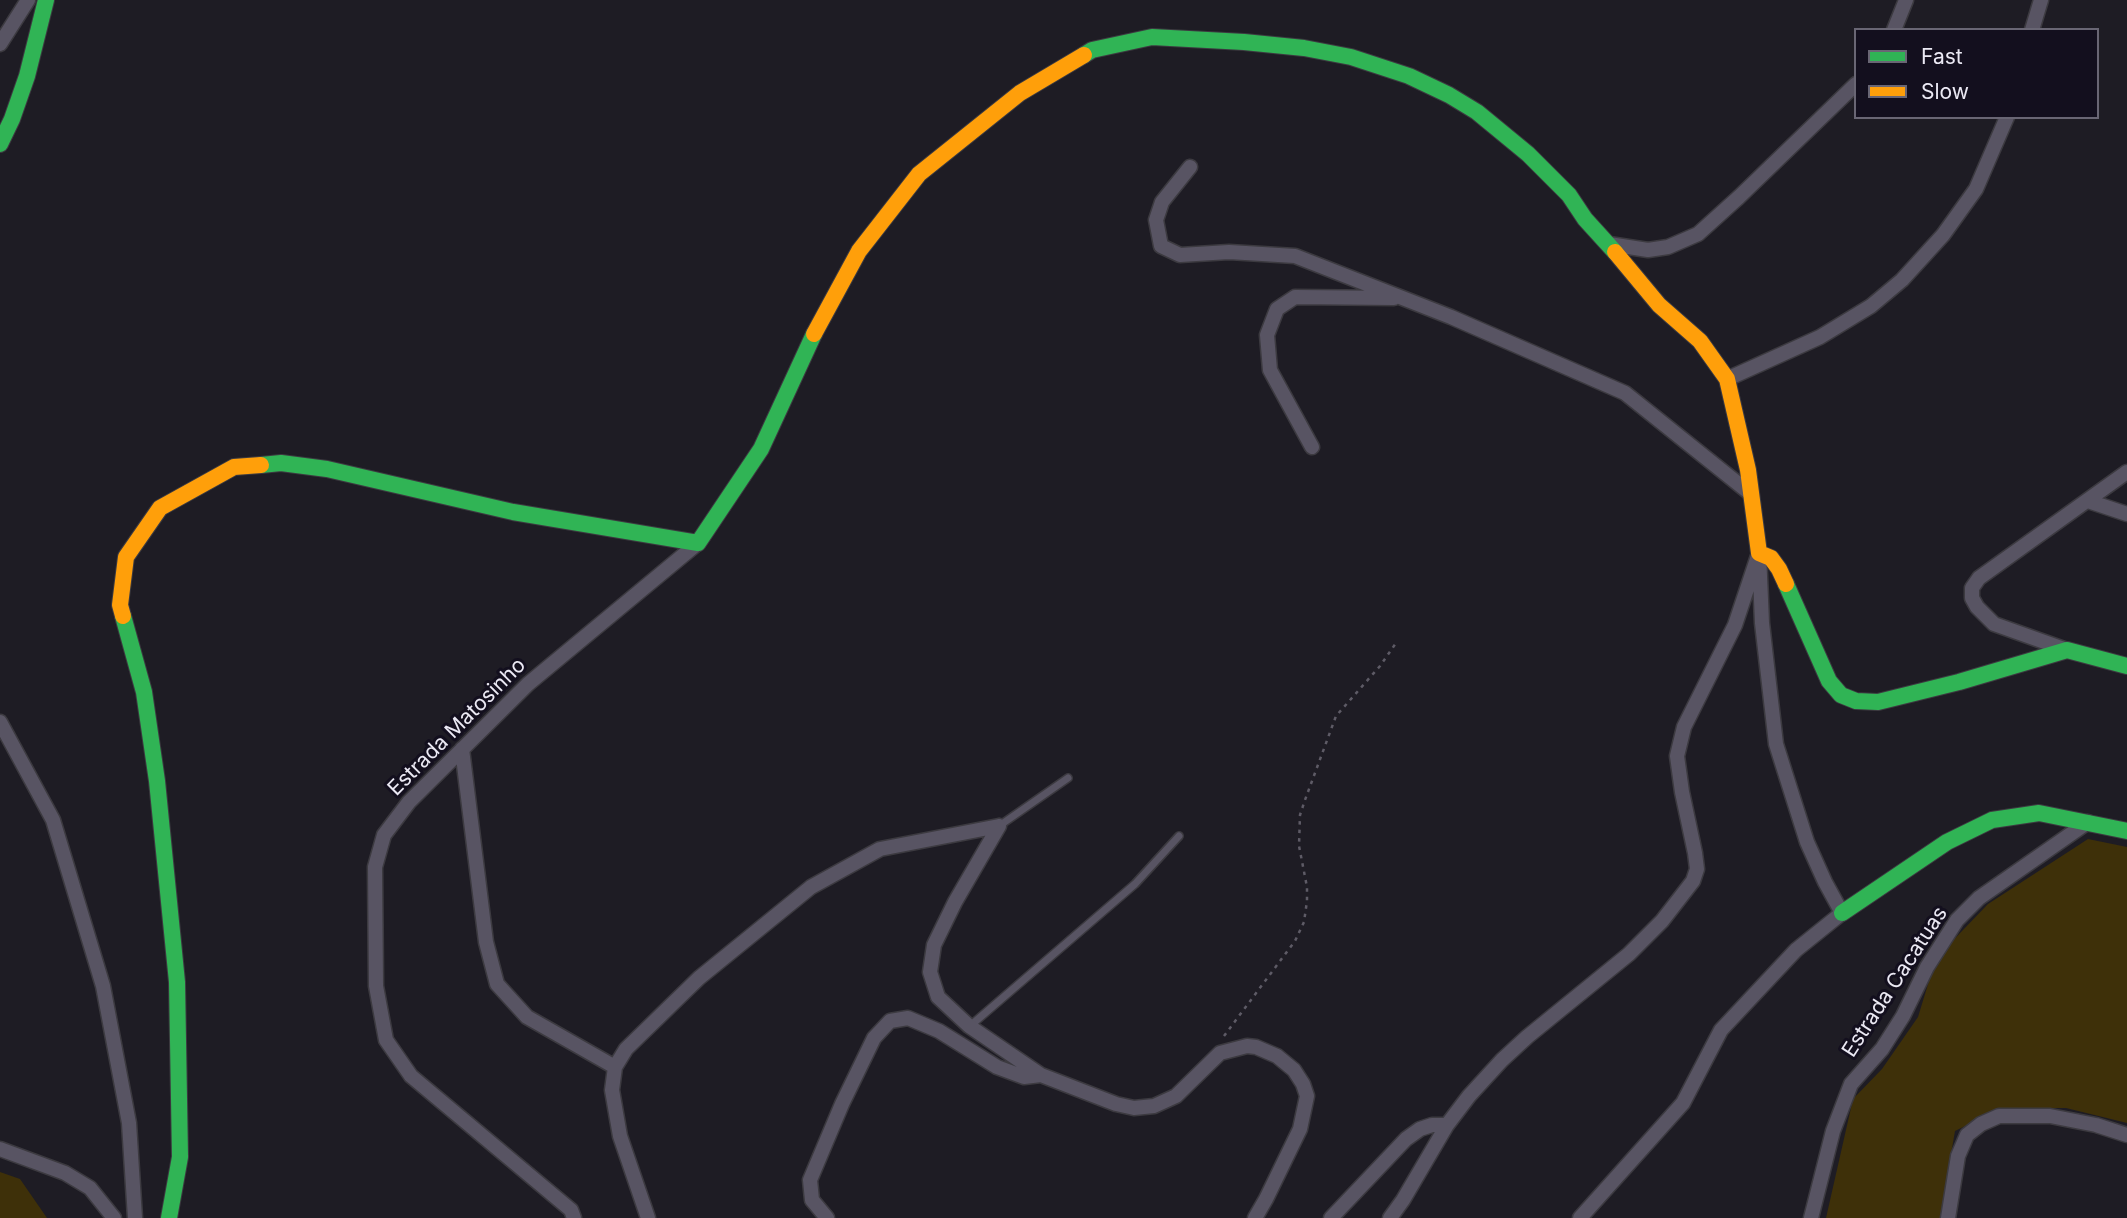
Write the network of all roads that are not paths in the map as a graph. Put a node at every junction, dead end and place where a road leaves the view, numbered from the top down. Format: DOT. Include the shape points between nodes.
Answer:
graph roads {
  1 [pos="28,0"];
  2 [pos="46,0"];
  3 [pos="1906,0"];
  4 [pos="2041,0"];
  5 [pos="1895,28"];
  6 [pos="2033,28"];
  7 [pos="0,44"];
  8 [pos="1854,86"];
  9 [pos="2006,119"];
  10 [pos="0,144"];
  11 [pos="1190,167"];
  12 [pos="1609,244"];
  13 [pos="1403,298"];
  14 [pos="1727,379"];
  15 [pos="1312,447"];
  16 [pos="2127,472"];
  17 [pos="1751,494"];
  18 [pos="2088,500"];
  19 [pos="2127,514"];
  20 [pos="698,543"];
  21 [pos="1759,553"];
  22 [pos="2067,650"];
  23 [pos="2127,666"];
  24 [pos="0,722"];
  25 [pos="462,749"];
  26 [pos="1068,778"];
  27 [pos="2088,822"];
  28 [pos="999,826"];
  29 [pos="2127,831"];
  30 [pos="1179,836"];
  31 [pos="1842,913"];
  32 [pos="969,1026"];
  33 [pos="615,1067"];
  34 [pos="1041,1075"];
  35 [pos="1447,1125"];
  36 [pos="2127,1135"];
  37 [pos="0,1149"];
  38 [pos="114,1218"];
  39 [pos="135,1218"];
  40 [pos="169,1218"];
  41 [pos="574,1218"];
  42 [pos="648,1218"];
  43 [pos="827,1218"];
  44 [pos="1255,1218"];
  45 [pos="1331,1218"];
  46 [pos="1390,1218"];
  47 [pos="1580,1218"];
  48 [pos="1811,1218"];
  49 [pos="1948,1218"];
  1 -- 7 [label="street"];
  2 -- 10 [label="street" via="27,76"];
  3 -- 5 [label="street"];
  4 -- 6 [label="street"];
  8 -- 12 [label="street" via="1698,234 1648,250"];
  9 -- 14 [label="street" via="1976,189 1902,280 1871,306 1820,337"];
  11 -- 13 [label="street" via="1162,202 1156,220 1161,246 1180,255 1228,252 1295,257"];
  12 -- 14 [label="street" via="1659,305 1700,341"];
  12 -- 20 [label="street" via="1528,154 1477,112 1409,76 1339,55 1244,42 1152,37 1092,50 1020,93 919,174 859,251 818,322 761,449"];
  13 -- 15 [label="street" via="1295,297 1277,309 1267,335 1270,370"];
  13 -- 17 [label="street" via="1625,393"];
  14 -- 17 [label="street"];
  16 -- 18 [label="street"];
  17 -- 21 [label="street"];
  18 -- 19 [label="street"];
  18 -- 22 [label="street" via="1979,578 1972,588 1977,607 1994,624"];
  20 -- 25 [label="street, Estrada Matosinho" via="528,684"];
  20 -- 40 [label="street" via="513,512 327,469 281,463 234,467 160,508 126,557 120,605 144,692 177,982 180,1157"];
  21 -- 22 [label="street" via="1771,558 1779,569 1829,681 1841,695 1856,701 1892,699"];
  21 -- 31 [label="street" via="1776,744 1807,842"];
  21 -- 35 [label="street" via="1735,625 1684,727 1678,755 1697,869 1693,881 1629,954 1502,1060"];
  22 -- 23 [label="street"];
  24 -- 39 [label="street" via="53,820 103,986 129,1123"];
  25 -- 33 [label="street" via="486,942 497,984 527,1017"];
  25 -- 41 [label="street, Estrada Matosinho" via="409,802 384,835 375,867 376,986 386,1040 411,1076"];
  26 -- 28 [label="lane"];
  27 -- 29 [label="street"];
  27 -- 31 [label="street" via="2039,813 1992,820 1947,842"];
  27 -- 48 [label="street, Estrada Cacatuas" via="1979,898 1957,920 1889,1038 1851,1084 1833,1131"];
  28 -- 32 [label="street" via="934,945 930,972 938,997"];
  28 -- 33 [label="street" via="880,849 811,887 699,978 626,1049"];
  30 -- 32 [label="lane" via="1135,884"];
  31 -- 47 [label="street" via="1796,950 1721,1030 1683,1102"];
  32 -- 34 [label="street"];
  33 -- 42 [label="street" via="612,1090 620,1136"];
  34 -- 43 [label="street" via="1024,1077 997,1067 939,1031 908,1018 890,1021 874,1038 810,1180 812,1200"];
  34 -- 44 [label="street" via="1134,1108 1154,1106 1176,1096 1220,1053 1247,1046 1277,1056 1294,1070 1307,1096 1300,1129"];
  35 -- 45 [label="street" via="1420,1129 1406,1139"];
  35 -- 46 [label="street"];
  36 -- 49 [label="street" via="2050,1116 1999,1116 1981,1124 1968,1135 1958,1156"];
  37 -- 38 [label="street" via="65,1173 90,1188"];
}
